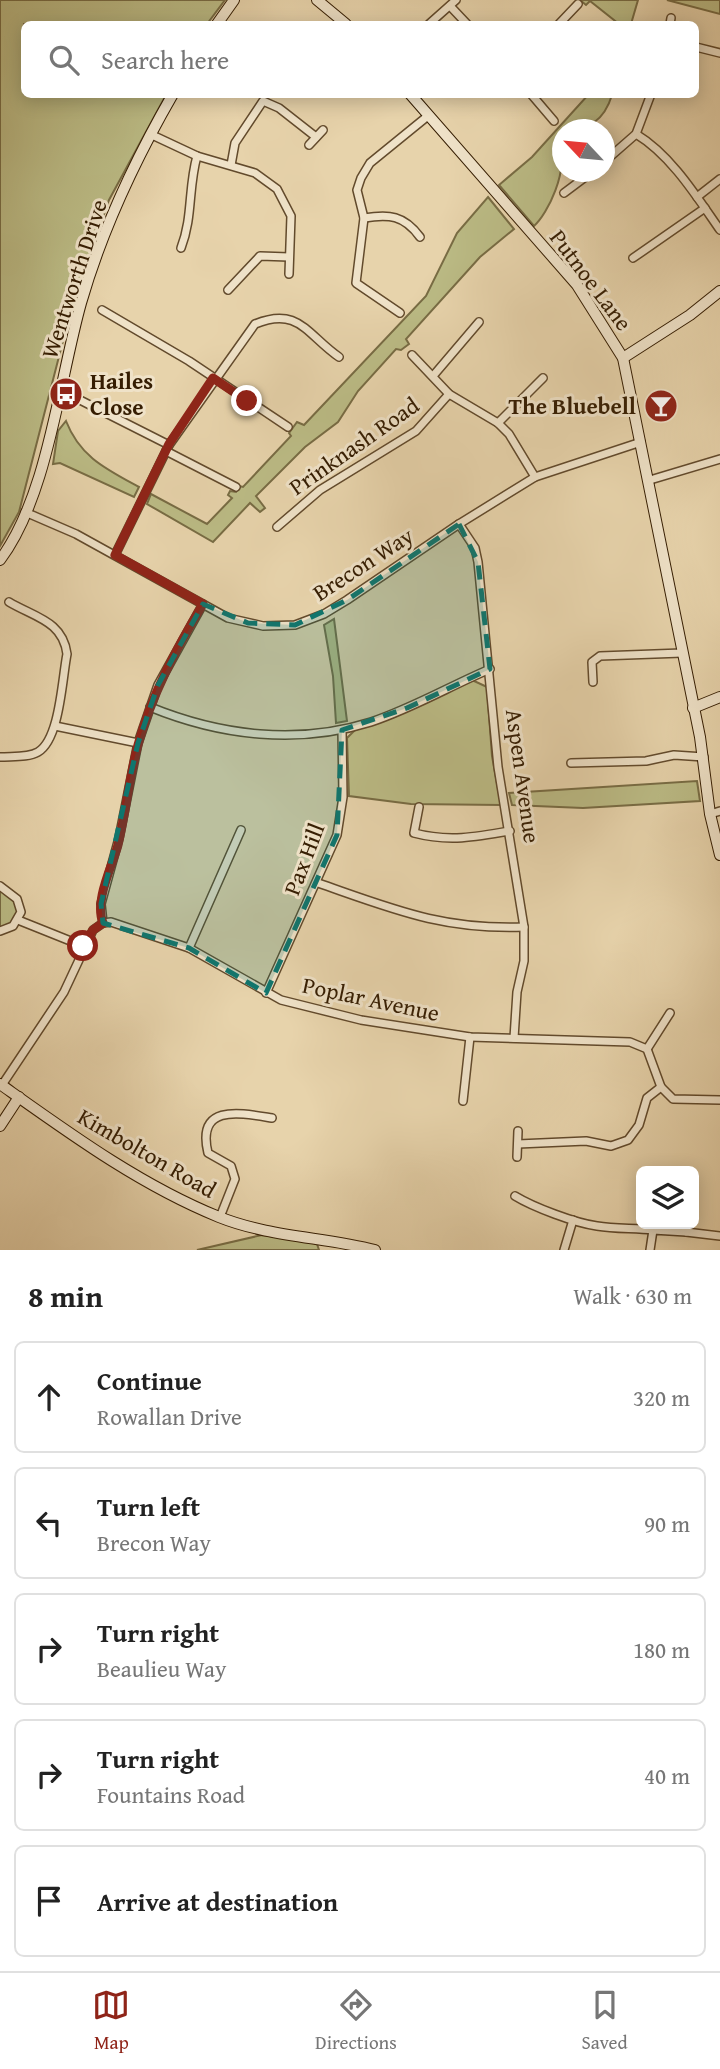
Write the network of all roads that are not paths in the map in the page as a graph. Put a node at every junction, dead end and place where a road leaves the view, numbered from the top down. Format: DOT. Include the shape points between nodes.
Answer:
graph roads {
  1 [pos="234,0"];
  2 [pos="317,0"];
  3 [pos="453,3"];
  4 [pos="578,4"];
  5 [pos="219,21"];
  6 [pos="342,21"];
  7 [pos="432,21"];
  8 [pos="465,21"];
  9 [pos="562,21"];
  10 [pos="699,48"];
  11 [pos="720,53"];
  12 [pos="171,98"];
  13 [pos="265,98"];
  14 [pos="414,98"];
  15 [pos="534,98"];
  16 [pos="650,98"];
  17 [pos="429,115"];
  18 [pos="552,119"];
  19 [pos="323,130"];
  20 [pos="150,134"];
  21 [pos="636,134"];
  22 [pos="316,137"];
  23 [pos="309,145"];
  24 [pos="615,152"];
  25 [pos="197,156"];
  26 [pos="231,165"];
  27 [pos="720,179"];
  28 [pos="579,182"];
  29 [pos="564,193"];
  30 [pos="697,197"];
  31 [pos="705,208"];
  32 [pos="364,218"];
  33 [pos="720,230"];
  34 [pos="420,237"];
  35 [pos="181,248"];
  36 [pos="289,257"];
  37 [pos="632,258"];
  38 [pos="289,274"];
  39 [pos="228,290"];
  40 [pos="720,291"];
  41 [pos="102,310"];
  42 [pos="400,313"];
  43 [pos="479,322"];
  44 [pos="412,355"];
  45 [pos="339,357"];
  46 [pos="623,358"];
  47 [pos="433,376"];
  48 [pos="213,378"];
  49 [pos="542,378"];
  50 [pos="449,394"];
  51 [pos="78,399"];
  52 [pos="498,423"];
  53 [pos="288,427"];
  54 [pos="641,442"];
  55 [pos="167,448"];
  56 [pos="720,459"];
  57 [pos="535,477"];
  58 [pos="650,480"];
  59 [pos="236,487"];
  60 [pos="25,512"];
  61 [pos="459,524"];
  62 [pos="277,527"];
  63 [pos="115,555"];
  64 [pos="0,560"];
  65 [pos="9,602"];
  66 [pos="203,604"];
  67 [pos="682,653"];
  68 [pos="490,669"];
  69 [pos="593,682"];
  70 [pos="720,697"];
  71 [pos="150,707"];
  72 [pos="692,708"];
  73 [pos="55,726"];
  74 [pos="342,730"];
  75 [pos="138,743"];
  76 [pos="0,757"];
  77 [pos="704,757"];
  78 [pos="571,763"];
  79 [pos="419,807"];
  80 [pos="715,813"];
  81 [pos="242,830"];
  82 [pos="510,831"];
  83 [pos="720,855"];
  84 [pos="318,883"];
  85 [pos="0,886"];
  86 [pos="18,920"];
  87 [pos="103,923"];
  88 [pos="524,927"];
  89 [pos="0,931"];
  90 [pos="83,946"];
  91 [pos="189,948"];
  92 [pos="266,993"];
  93 [pos="670,1013"];
  94 [pos="470,1037"];
  95 [pos="514,1038"];
  96 [pos="647,1049"];
  97 [pos="1,1085"];
  98 [pos="661,1087"];
  99 [pos="19,1097"];
  100 [pos="720,1100"];
  101 [pos="463,1101"];
  102 [pos="272,1118"];
  103 [pos="0,1126"];
  104 [pos="518,1131"];
  105 [pos="518,1144"];
  106 [pos="517,1157"];
  107 [pos="514,1196"];
  108 [pos="220,1217"];
  109 [pos="573,1220"];
  110 [pos="670,1229"];
  111 [pos="690,1229"];
  112 [pos="653,1230"];
  113 [pos="717,1236"];
  114 [pos="324,1245"];
  115 [pos="375,1250"];
  116 [pos="564,1250"];
  117 [pos="650,1250"];
  1 -- 5 [label="street"];
  2 -- 6 [label="street"];
  3 -- 7 [label="street"];
  3 -- 8 [label="street"];
  4 -- 9 [label="street"];
  10 -- 11 [label="street"];
  12 -- 20 [label="street, Wentworth Drive"];
  13 -- 22 [label="street"];
  13 -- 26 [label="street" via="236,143"];
  14 -- 17 [label="street, Putnoe Lane"];
  15 -- 18 [label="street"];
  16 -- 21 [label="street"];
  17 -- 32 [label="street" via="370,163 357,190"];
  17 -- 46 [label="street, Putnoe Lane" via="577,285"];
  19 -- 22 [label="street"];
  20 -- 25 [label="street"];
  20 -- 60 [label="street, Wentworth Drive" via="115,211 82,302"];
  21 -- 24 [label="street"];
  21 -- 30 [label="street" via="649,142"];
  22 -- 23 [label="street"];
  25 -- 26 [label="street"];
  25 -- 35 [label="street" via="189,191 189,228"];
  26 -- 36 [label="street" via="267,180 286,203 291,216"];
  27 -- 30 [label="street"];
  28 -- 29 [label="street"];
  30 -- 31 [label="street"];
  31 -- 33 [label="street"];
  31 -- 37 [label="street"];
  32 -- 34 [label="street" via="384,215 410,223"];
  32 -- 42 [label="street" via="354,286"];
  36 -- 38 [label="street"];
  36 -- 39 [label="street" via="260,256"];
  40 -- 46 [label="street"];
  41 -- 48 [label="street"];
  43 -- 47 [label="street"];
  44 -- 47 [label="street"];
  45 -- 48 [label="street" via="300,323 278,317 255,324"];
  46 -- 54 [label="street, Putnoe Lane"];
  47 -- 50 [label="street"];
  48 -- 53 [label="street"];
  48 -- 55 [label="street"];
  49 -- 52 [label="street"];
  50 -- 52 [label="street"];
  50 -- 62 [label="street, Prinknash Road" via="416,431 320,490"];
  51 -- 55 [label="street"];
  52 -- 57 [label="street"];
  54 -- 57 [label="street, Brecon Way"];
  54 -- 58 [label="street, Putnoe Lane"];
  55 -- 59 [label="street"];
  55 -- 63 [label="street"];
  56 -- 58 [label="street"];
  57 -- 61 [label="street, Brecon Way"];
  58 -- 67 [label="street, Putnoe Lane"];
  60 -- 63 [label="street, Brecon Way"];
  60 -- 64 [label="street, Wentworth Drive"];
  61 -- 66 [label="street, Brecon Way" via="347,600 302,623 248,623"];
  61 -- 68 [label="street, Aspen Avenue" via="475,548 478,562"];
  63 -- 66 [label="street, Brecon Way"];
  65 -- 73 [label="street" via="50,622 65,643"];
  66 -- 71 [label="street"];
  67 -- 69 [label="street" via="600,656 592,662"];
  67 -- 72 [label="street, Putnoe Lane"];
  68 -- 74 [label="street" via="407,708"];
  68 -- 82 [label="street, Aspen Avenue" via="498,767"];
  70 -- 72 [label="street"];
  71 -- 74 [label="street" via="202,725 254,734"];
  71 -- 75 [label="street"];
  72 -- 77 [label="street, Putnoe Lane"];
  73 -- 75 [label="street"];
  73 -- 76 [label="street" via="40,751"];
  74 -- 84 [label="street, Pax Hill" via="341,817"];
  75 -- 87 [label="street" via="101,904"];
  77 -- 78 [label="street"];
  77 -- 80 [label="street, Putnoe Lane"];
  79 -- 82 [label="street" via="414,833 466,839"];
  80 -- 83 [label="street, Putnoe Lane"];
  81 -- 91 [label="street"];
  82 -- 88 [label="street, Aspen Avenue"];
  84 -- 88 [label="street" via="432,921 468,928"];
  84 -- 92 [label="street, Pax Hill"];
  85 -- 86 [label="street" via="17,899"];
  86 -- 89 [label="street"];
  86 -- 90 [label="street"];
  87 -- 90 [label="street"];
  87 -- 91 [label="street, Poplar Avenue"];
  88 -- 95 [label="street, Aspen Avenue"];
  90 -- 97 [label="street" via="64,992"];
  91 -- 92 [label="street, Poplar Avenue"];
  92 -- 94 [label="street, Poplar Avenue" via="361,1020"];
  93 -- 96 [label="street"];
  94 -- 95 [label="street, Poplar Avenue"];
  94 -- 101 [label="street"];
  95 -- 96 [label="street, Poplar Avenue" via="630,1042"];
  96 -- 98 [label="street"];
  97 -- 99 [label="street, Kimbolton Road"];
  98 -- 100 [label="street" via="673,1099"];
  98 -- 105 [label="street" via="647,1098 639,1125 628,1140 611,1146 586,1141"];
  99 -- 103 [label="street"];
  99 -- 108 [label="street, Kimbolton Road" via="125,1168"];
  102 -- 108 [label="street" via="232,1112 214,1120 207,1130 208,1153 231,1166 235,1179"];
  104 -- 105 [label="street"];
  105 -- 106 [label="street"];
  107 -- 109 [label="street"];
  108 -- 114 [label="street, Kimbolton Road"];
  109 -- 112 [label="street"];
  109 -- 116 [label="street"];
  110 -- 112 [label="street"];
  111 -- 113 [label="street"];
  112 -- 117 [label="street"];
  114 -- 115 [label="street, Kimbolton Road"];
}
